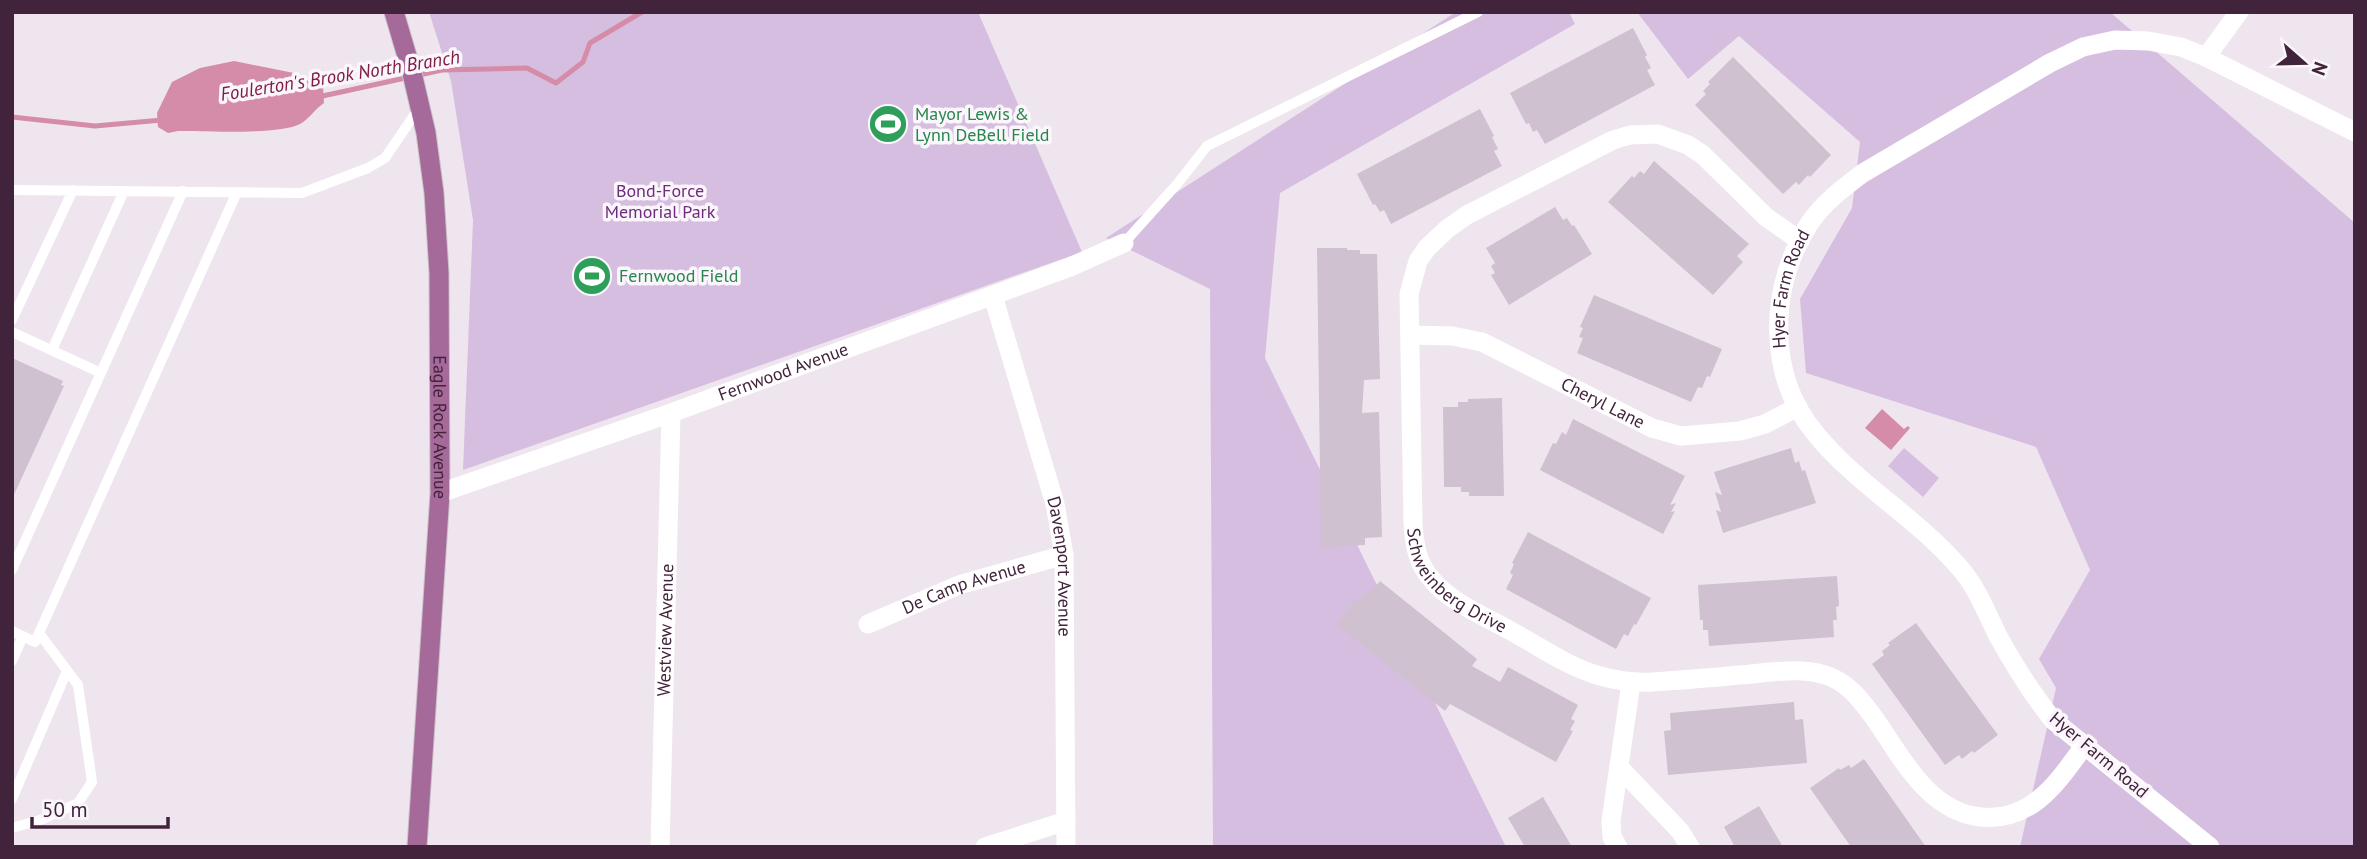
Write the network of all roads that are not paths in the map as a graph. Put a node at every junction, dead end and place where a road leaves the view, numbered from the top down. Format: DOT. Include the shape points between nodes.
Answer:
graph roads {
  1 [pos="394,12"];
  2 [pos="1478,12"];
  3 [pos="2239,12"];
  4 [pos="2206,57"];
  5 [pos="420,108"];
  6 [pos="2353,128"];
  7 [pos="12,190"];
  8 [pos="73,190"];
  9 [pos="124,191"];
  10 [pos="183,191"];
  11 [pos="237,192"];
  12 [pos="1800,241"];
  13 [pos="1124,243"];
  14 [pos="993,296"];
  15 [pos="12,320"];
  16 [pos="12,331"];
  17 [pos="1410,335"];
  18 [pos="52,350"];
  19 [pos="101,373"];
  20 [pos="1798,407"];
  21 [pos="671,413"];
  22 [pos="440,493"];
  23 [pos="1065,555"];
  24 [pos="12,570"];
  25 [pos="868,624"];
  26 [pos="12,631"];
  27 [pos="38,633"];
  28 [pos="23,636"];
  29 [pos="12,661"];
  30 [pos="66,671"];
  31 [pos="1631,683"];
  32 [pos="2084,746"];
  33 [pos="1619,767"];
  34 [pos="12,799"];
  35 [pos="1066,821"];
  36 [pos="12,828"];
  37 [pos="417,847"];
  38 [pos="660,847"];
  39 [pos="985,847"];
  40 [pos="1066,847"];
  41 [pos="1618,847"];
  42 [pos="1690,847"];
  43 [pos="2210,847"];
  1 -- 5 [label="main road, Eagle Rock Avenue"];
  2 -- 13 [label="lane" via="1207,146"];
  3 -- 4 [label="street"];
  4 -- 6 [label="street, Hyer Farm Road"];
  4 -- 12 [label="street, Hyer Farm Road" via="2165,43 2132,40 2097,42 2066,54 1863,173 1821,209"];
  5 -- 11 [label="lane" via="385,158 368,169 302,193"];
  5 -- 22 [label="main road, Eagle Rock Avenue" via="434,193 439,272"];
  7 -- 8 [label="lane"];
  8 -- 9 [label="lane"];
  8 -- 15 [label="lane"];
  9 -- 10 [label="lane"];
  9 -- 18 [label="lane"];
  10 -- 11 [label="lane"];
  10 -- 19 [label="lane"];
  11 -- 27 [label="lane"];
  12 -- 17 [label="street, Schweinberg Drive" via="1766,217 1688,145 1658,134 1630,135 1467,215 1435,239 1413,274"];
  12 -- 20 [label="street, Hyer Farm Road" via="1784,279 1778,328 1783,366"];
  13 -- 14 [label="street, Fernwood Avenue"];
  14 -- 21 [label="street, Fernwood Avenue"];
  14 -- 23 [label="street, Davenport Avenue" via="1055,504"];
  16 -- 18 [label="lane"];
  17 -- 20 [label="street, Cheryl Lane" via="1482,342 1674,435 1755,428"];
  17 -- 31 [label="street, Schweinberg Drive" via="1413,531 1423,568 1460,602 1565,661"];
  18 -- 19 [label="lane"];
  19 -- 24 [label="lane"];
  20 -- 32 [label="street, Hyer Farm Road" via="1828,448 1958,566 2038,702"];
  21 -- 22 [label="street, Fernwood Avenue"];
  21 -- 38 [label="street, Westview Avenue"];
  22 -- 37 [label="main road, Eagle Rock Avenue"];
  23 -- 25 [label="street, De Camp Avenue" via="959,585"];
  23 -- 35 [label="street, Davenport Avenue"];
  26 -- 28 [label="lane"];
  27 -- 28 [label="lane" via="35,642"];
  27 -- 30 [label="lane"];
  28 -- 29 [label="lane"];
  30 -- 34 [label="lane"];
  30 -- 36 [label="lane" via="78,685 92,782 78,803"];
  31 -- 32 [label="street, Schweinberg Drive" via="1794,671 1822,674 1849,688 1861,701 1923,787 1968,816 1989,818 2022,811 2043,797"];
  31 -- 33 [label="street"];
  32 -- 43 [label="street, Hyer Farm Road"];
  33 -- 41 [label="street" via="1611,821"];
  33 -- 42 [label="street"];
  35 -- 39 [label="street"];
  35 -- 40 [label="street, Davenport Avenue"];
}
